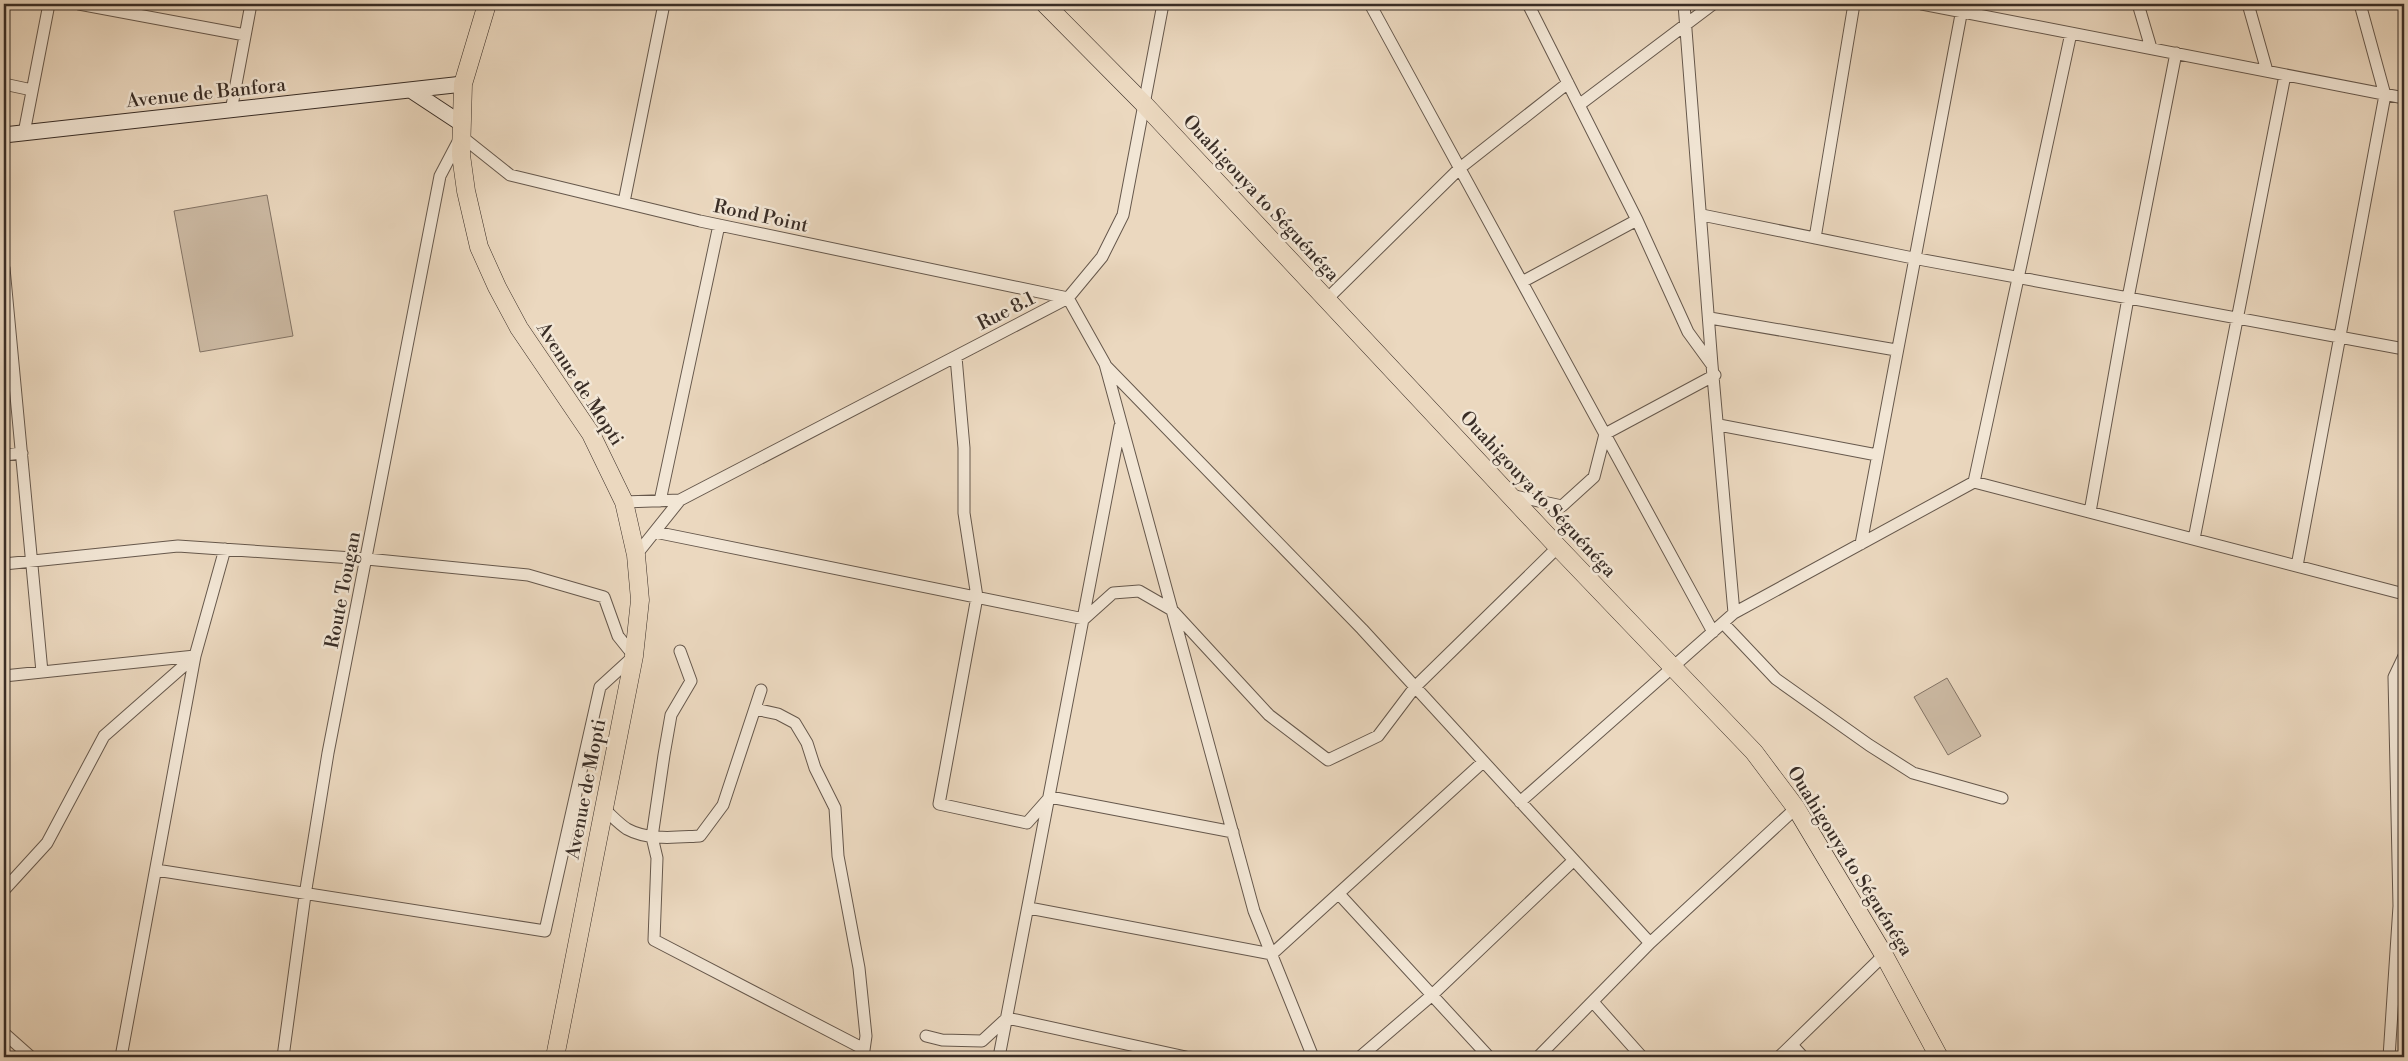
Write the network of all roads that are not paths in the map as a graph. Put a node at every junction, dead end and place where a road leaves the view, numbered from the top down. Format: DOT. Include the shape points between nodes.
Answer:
graph roads {
  1 [pos="49,4"];
  2 [pos="80,4"];
  3 [pos="251,4"];
  4 [pos="487,4"];
  5 [pos="664,4"];
  6 [pos="1163,4"];
  7 [pos="1370,4"];
  8 [pos="1528,4"];
  9 [pos="1684,4"];
  10 [pos="1713,4"];
  11 [pos="1854,4"];
  12 [pos="1922,4"];
  13 [pos="2138,4"];
  14 [pos="2248,4"];
  15 [pos="2360,4"];
  16 [pos="1052,7"];
  17 [pos="1963,8"];
  18 [pos="1686,24"];
  19 [pos="2071,33"];
  20 [pos="245,35"];
  21 [pos="2150,48"];
  22 [pos="2176,53"];
  23 [pos="2266,71"];
  24 [pos="2285,75"];
  25 [pos="1568,83"];
  26 [pos="4,84"];
  27 [pos="463,84"];
  28 [pos="32,90"];
  29 [pos="412,91"];
  30 [pos="2385,95"];
  31 [pos="2404,98"];
  32 [pos="1143,103"];
  33 [pos="1579,105"];
  34 [pos="232,110"];
  35 [pos="462,130"];
  36 [pos="24,133"];
  37 [pos="4,135"];
  38 [pos="1460,168"];
  39 [pos="624,202"];
  40 [pos="1702,216"];
  41 [pos="1637,220"];
  42 [pos="719,225"];
  43 [pos="1815,238"];
  44 [pos="1914,258"];
  45 [pos="4,268"];
  46 [pos="2018,277"];
  47 [pos="1522,282"];
  48 [pos="1068,298"];
  49 [pos="2128,298"];
  50 [pos="1327,299"];
  51 [pos="1710,318"];
  52 [pos="2237,318"];
  53 [pos="2342,337"];
  54 [pos="2404,349"];
  55 [pos="1896,350"];
  56 [pos="956,356"];
  57 [pos="1105,364"];
  58 [pos="1713,370"];
  59 [pos="1121,422"];
  60 [pos="1719,425"];
  61 [pos="1605,434"];
  62 [pos="22,453"];
  63 [pos="4,455"];
  64 [pos="1877,455"];
  65 [pos="1974,482"];
  66 [pos="1510,495"];
  67 [pos="660,500"];
  68 [pos="680,500"];
  69 [pos="624,502"];
  70 [pos="2090,512"];
  71 [pos="655,532"];
  72 [pos="2194,539"];
  73 [pos="1860,544"];
  74 [pos="1558,547"];
  75 [pos="225,549"];
  76 [pos="636,555"];
  77 [pos="367,559"];
  78 [pos="32,561"];
  79 [pos="4,564"];
  80 [pos="2298,566"];
  81 [pos="2404,594"];
  82 [pos="977,597"];
  83 [pos="1172,610"];
  84 [pos="1734,613"];
  85 [pos="1084,619"];
  86 [pos="1723,623"];
  87 [pos="1713,632"];
  88 [pos="680,651"];
  89 [pos="196,656"];
  90 [pos="634,656"];
  91 [pos="2404,656"];
  92 [pos="1672,668"];
  93 [pos="42,672"];
  94 [pos="4,676"];
  95 [pos="1415,687"];
  96 [pos="761,690"];
  97 [pos="755,708"];
  98 [pos="1483,762"];
  99 [pos="1050,797"];
  100 [pos="2002,798"];
  101 [pos="1520,802"];
  102 [pos="604,808"];
  103 [pos="1796,808"];
  104 [pos="1233,832"];
  105 [pos="652,837"];
  106 [pos="1574,860"];
  107 [pos="156,870"];
  108 [pos="4,890"];
  109 [pos="305,894"];
  110 [pos="1339,894"];
  111 [pos="2402,905"];
  112 [pos="1029,908"];
  113 [pos="2398,932"];
  114 [pos="1650,944"];
  115 [pos="2404,944"];
  116 [pos="1272,954"];
  117 [pos="1884,955"];
  118 [pos="1431,996"];
  119 [pos="1593,1002"];
  120 [pos="1007,1018"];
  121 [pos="4,1033"];
  122 [pos="926,1036"];
  123 [pos="1792,1045"];
  124 [pos="863,1053"];
  125 [pos="31,1057"];
  126 [pos="122,1057"];
  127 [pos="283,1057"];
  128 [pos="555,1057"];
  129 [pos="999,1057"];
  130 [pos="1186,1057"];
  131 [pos="1313,1057"];
  132 [pos="1360,1057"];
  133 [pos="1490,1057"];
  134 [pos="1538,1057"];
  135 [pos="1642,1057"];
  136 [pos="1779,1057"];
  137 [pos="1803,1057"];
  138 [pos="1939,1057"];
  139 [pos="2389,1057"];
  1 -- 28 [label="street"];
  2 -- 20 [label="street"];
  3 -- 20 [label="street"];
  4 -- 27 [label="main road, Avenue de Mopti"];
  5 -- 39 [label="street"];
  6 -- 32 [label="street, Rue 8.1"];
  7 -- 38 [label="street"];
  8 -- 25 [label="street"];
  9 -- 18 [label="street"];
  10 -- 18 [label="street"];
  11 -- 43 [label="street"];
  12 -- 17 [label="street"];
  13 -- 21 [label="street"];
  14 -- 23 [label="street"];
  15 -- 30 [label="street"];
  16 -- 32 [label="main road, Ouahigouya to Séguénéga"];
  17 -- 19 [label="street"];
  17 -- 44 [label="street"];
  18 -- 33 [label="street"];
  18 -- 40 [label="street"];
  19 -- 21 [label="street"];
  19 -- 46 [label="street"];
  20 -- 34 [label="street"];
  21 -- 22 [label="street"];
  22 -- 23 [label="street"];
  22 -- 49 [label="street"];
  23 -- 24 [label="street"];
  24 -- 30 [label="street"];
  24 -- 52 [label="street"];
  25 -- 33 [label="street"];
  25 -- 38 [label="street"];
  26 -- 28 [label="street"];
  27 -- 29 [label="main road, Avenue de Banfora"];
  27 -- 35 [label="main road, Avenue de Mopti"];
  28 -- 36 [label="street"];
  29 -- 34 [label="main road, Avenue de Banfora"];
  29 -- 35 [label="main road"];
  30 -- 31 [label="street"];
  30 -- 53 [label="street"];
  32 -- 48 [label="street, Rue 8.1" via="1123,215 1102,257"];
  32 -- 50 [label="main road, Ouahigouya to Séguénéga"];
  33 -- 41 [label="street"];
  34 -- 36 [label="main road, Avenue de Banfora"];
  35 -- 39 [label="street, Rond Point" via="510,175"];
  35 -- 69 [label="main road, Avenue de Mopti" via="466,191 479,247 519,328 592,434"];
  35 -- 77 [label="street, Route Tougan" via="440,176"];
  36 -- 37 [label="main road, Avenue de Banfora"];
  38 -- 47 [label="street"];
  38 -- 50 [label="street"];
  39 -- 42 [label="street, Rond Point"];
  40 -- 43 [label="street"];
  40 -- 51 [label="street"];
  41 -- 47 [label="street"];
  41 -- 58 [label="street" via="1688,332"];
  42 -- 48 [label="street, Rond Point"];
  42 -- 67 [label="street"];
  43 -- 44 [label="street"];
  44 -- 46 [label="street"];
  44 -- 55 [label="street"];
  45 -- 62 [label="street"];
  46 -- 49 [label="street"];
  46 -- 65 [label="street"];
  47 -- 61 [label="street"];
  48 -- 56 [label="street, Rue 8.1"];
  48 -- 57 [label="street"];
  49 -- 52 [label="street"];
  49 -- 70 [label="street"];
  50 -- 66 [label="main road, Ouahigouya to Séguénéga"];
  51 -- 55 [label="street"];
  51 -- 58 [label="street"];
  52 -- 53 [label="street"];
  52 -- 72 [label="street"];
  53 -- 54 [label="street"];
  53 -- 80 [label="street"];
  55 -- 64 [label="street"];
  56 -- 68 [label="street, Rue 8.1"];
  56 -- 82 [label="street" via="964,448 964,513"];
  57 -- 59 [label="street"];
  57 -- 95 [label="street"];
  58 -- 60 [label="street"];
  58 -- 61 [label="street"];
  59 -- 83 [label="street"];
  59 -- 85 [label="street"];
  60 -- 64 [label="street"];
  60 -- 84 [label="street"];
  61 -- 66 [label="street" via="1594,477 1562,506"];
  61 -- 87 [label="street"];
  62 -- 63 [label="street"];
  62 -- 78 [label="street"];
  64 -- 73 [label="street"];
  65 -- 70 [label="street"];
  65 -- 73 [label="street"];
  66 -- 74 [label="main road, Ouahigouya to Séguénéga"];
  67 -- 68 [label="street, Rue 8.1"];
  67 -- 69 [label="street, Rue 8.1"];
  68 -- 71 [label="street, Rue 8.1"];
  69 -- 76 [label="main road, Avenue de Mopti"];
  70 -- 72 [label="street"];
  71 -- 76 [label="street, Rue 8.1"];
  71 -- 82 [label="street"];
  72 -- 80 [label="street"];
  73 -- 84 [label="street"];
  74 -- 92 [label="main road, Ouahigouya to Séguénéga"];
  74 -- 95 [label="street"];
  75 -- 77 [label="street"];
  75 -- 78 [label="street" via="178,546"];
  75 -- 89 [label="street"];
  76 -- 90 [label="main road, Avenue de Mopti" via="640,600"];
  77 -- 90 [label="street" via="528,574 604,597 618,636"];
  77 -- 109 [label="street, Route Tougan" via="328,753"];
  78 -- 79 [label="street"];
  78 -- 93 [label="street"];
  80 -- 81 [label="street"];
  82 -- 85 [label="street"];
  82 -- 99 [label="street" via="939,804 1027,823"];
  83 -- 85 [label="street" via="1139,591 1113,593"];
  83 -- 95 [label="street" via="1270,715 1328,760 1378,736"];
  83 -- 104 [label="street"];
  84 -- 86 [label="street"];
  85 -- 99 [label="street"];
  86 -- 87 [label="street"];
  86 -- 100 [label="street" via="1776,679 1913,773"];
  87 -- 92 [label="street"];
  88 -- 105 [label="street" via="691,681 671,715"];
  89 -- 93 [label="street"];
  89 -- 107 [label="street"];
  89 -- 108 [label="street" via="104,736 47,842"];
  90 -- 102 [label="main road, Avenue de Mopti"];
  90 -- 109 [label="street" via="600,687 546,931"];
  91 -- 111 [label="street" via="2394,677"];
  92 -- 101 [label="street"];
  92 -- 103 [label="main road, Ouahigouya to Séguénéga" via="1754,752"];
  93 -- 94 [label="street"];
  95 -- 98 [label="street"];
  96 -- 97 [label="street"];
  97 -- 105 [label="street" via="723,804 700,836"];
  97 -- 124 [label="street" via="795,722 834,808 838,856 859,968 866,1036"];
  98 -- 101 [label="street"];
  98 -- 110 [label="street"];
  99 -- 104 [label="street"];
  99 -- 112 [label="street"];
  101 -- 106 [label="street"];
  102 -- 105 [label="street" via="625,828"];
  102 -- 128 [label="main road, Avenue de Mopti"];
  103 -- 114 [label="street"];
  103 -- 117 [label="main road, Ouahigouya to Séguénéga"];
  104 -- 116 [label="street" via="1254,911"];
  105 -- 124 [label="street" via="657,858 654,940"];
  106 -- 114 [label="street"];
  106 -- 118 [label="street"];
  107 -- 109 [label="street"];
  107 -- 126 [label="street"];
  109 -- 127 [label="street, Route Tougan"];
  110 -- 116 [label="street"];
  110 -- 118 [label="street"];
  111 -- 113 [label="street"];
  112 -- 116 [label="street"];
  112 -- 120 [label="street"];
  113 -- 115 [label="street"];
  113 -- 139 [label="street"];
  114 -- 119 [label="street"];
  116 -- 131 [label="street"];
  117 -- 123 [label="street"];
  117 -- 138 [label="main road, Ouahigouya to Séguénéga"];
  118 -- 132 [label="street"];
  118 -- 133 [label="street"];
  119 -- 134 [label="street"];
  119 -- 135 [label="street"];
  120 -- 122 [label="street" via="982,1041 942,1040"];
  120 -- 129 [label="street"];
  120 -- 130 [label="street"];
  121 -- 125 [label="street"];
  123 -- 136 [label="street"];
  123 -- 137 [label="street"];
}
